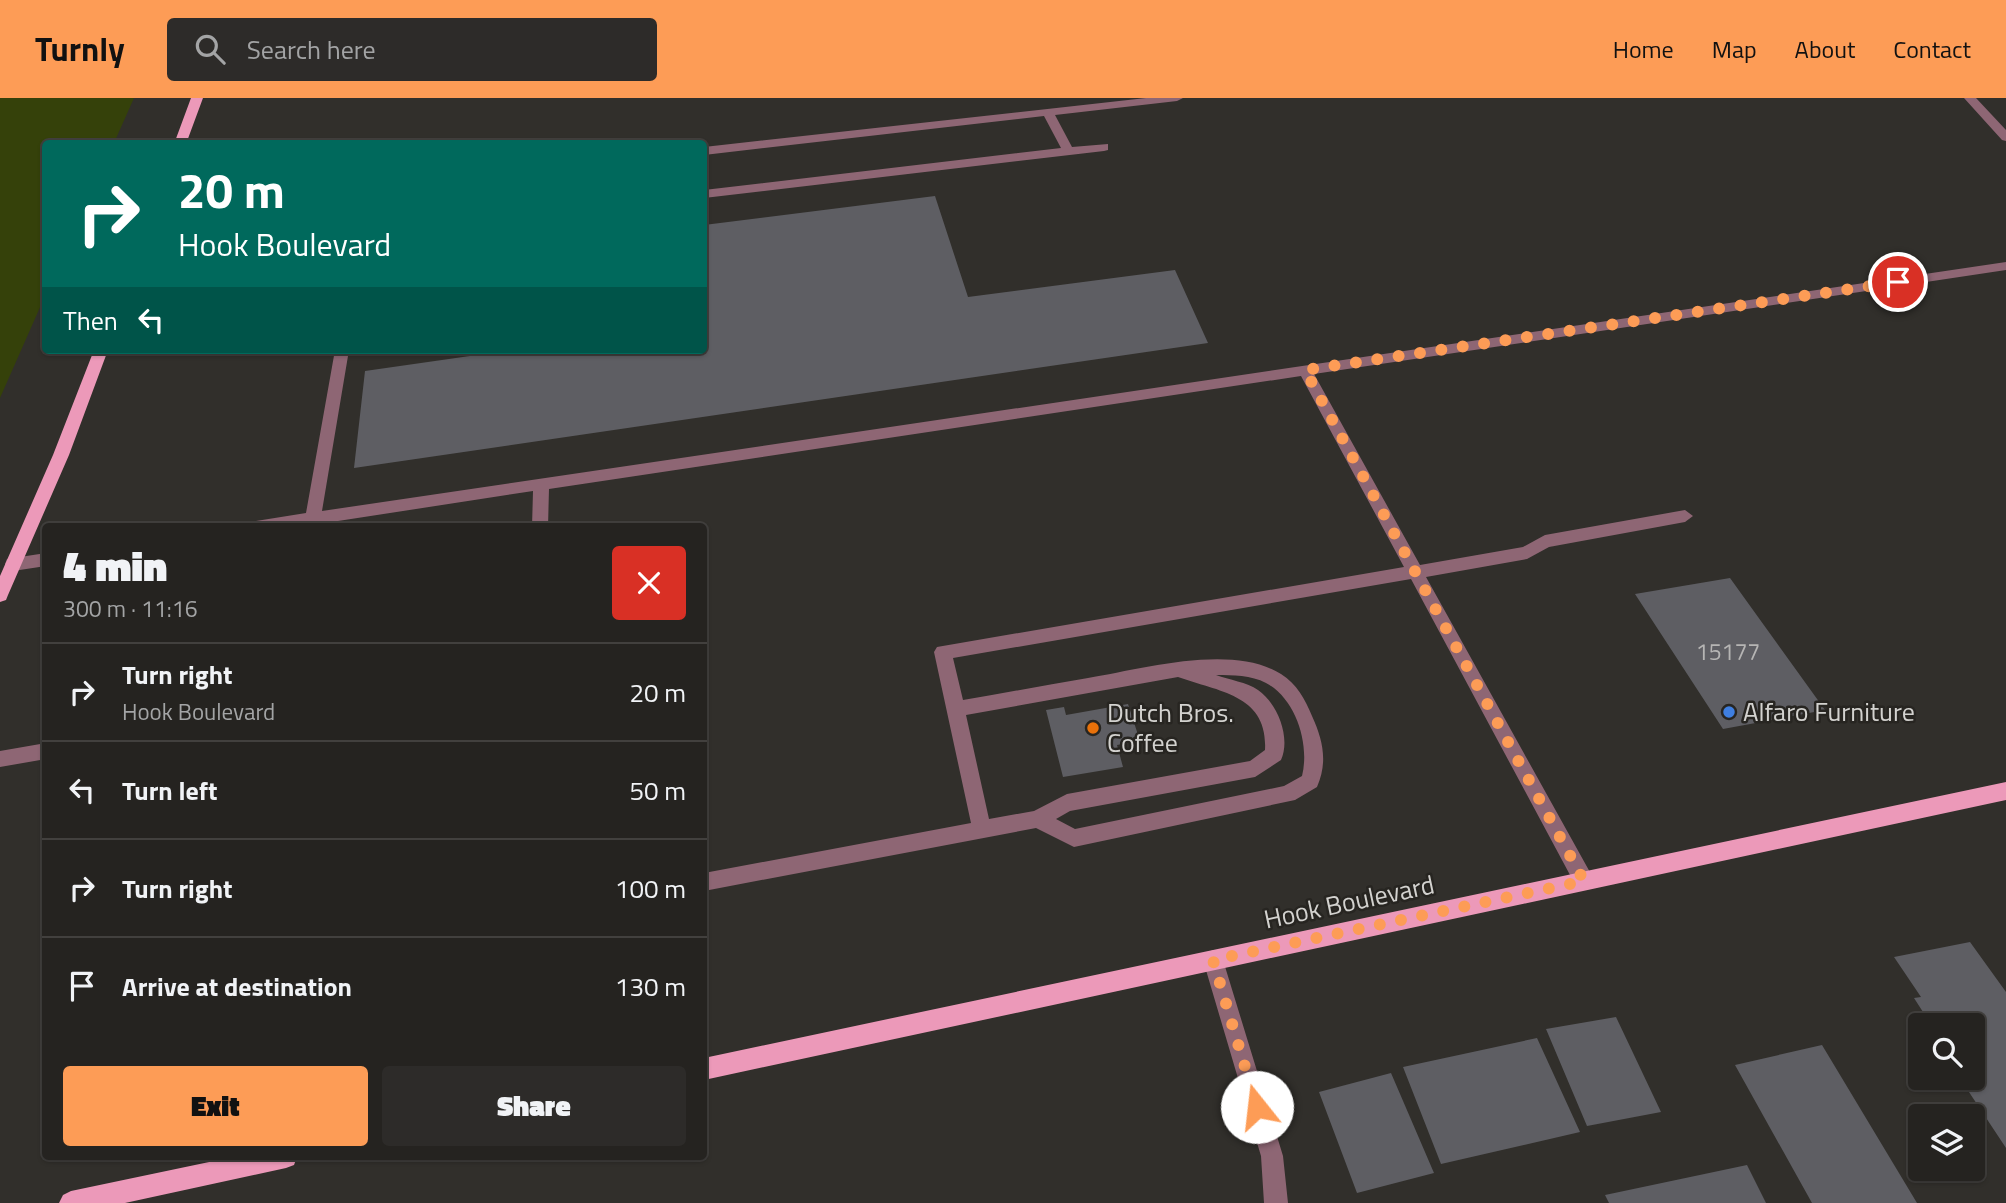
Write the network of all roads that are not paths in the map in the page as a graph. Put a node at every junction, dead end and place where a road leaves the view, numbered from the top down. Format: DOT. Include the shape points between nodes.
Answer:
graph roads {
  1 [pos="197,98"];
  2 [pos="1177,98"];
  3 [pos="1970,98"];
  4 [pos="1048,112"];
  5 [pos="2006,137"];
  6 [pos="181,140"];
  7 [pos="1104,147"];
  8 [pos="707,151"];
  9 [pos="1068,151"];
  10 [pos="707,194"];
  11 [pos="2006,266"];
  12 [pos="99,354"];
  13 [pos="341,354"];
  14 [pos="1305,370"];
  15 [pos="541,484"];
  16 [pos="1685,516"];
  17 [pos="313,518"];
  18 [pos="281,523"];
  19 [pos="540,523"];
  20 [pos="42,560"];
  21 [pos="13,564"];
  22 [pos="1417,570"];
  23 [pos="0,595"];
  24 [pos="1178,670"];
  25 [pos="955,709"];
  26 [pos="42,752"];
  27 [pos="0,759"];
  28 [pos="2006,791"];
  29 [pos="1037,819"];
  30 [pos="982,830"];
  31 [pos="707,881"];
  32 [pos="1584,881"];
  33 [pos="1213,960"];
  34 [pos="707,1068"];
  35 [pos="272,1160"];
  36 [pos="71,1203"];
  37 [pos="1276,1203"];
  1 -- 6 [label="main road"];
  2 -- 4 [label="street"];
  3 -- 5 [label="street"];
  4 -- 8 [label="street"];
  4 -- 9 [label="street"];
  7 -- 9 [label="street"];
  9 -- 10 [label="street"];
  11 -- 14 [label="street"];
  12 -- 21 [label="main road"];
  13 -- 17 [label="street"];
  14 -- 15 [label="street"];
  14 -- 22 [label="street"];
  15 -- 17 [label="street"];
  15 -- 19 [label="street"];
  16 -- 22 [label="street" via="1545,541 1527,552"];
  17 -- 18 [label="street"];
  20 -- 21 [label="street"];
  21 -- 23 [label="main road"];
  22 -- 25 [label="street" via="943,652"];
  22 -- 32 [label="street"];
  24 -- 25 [label="street"];
  24 -- 29 [label="street" via="1250,694 1264,706 1275,734 1274,754 1255,769 1067,803"];
  24 -- 29 [label="street" via="1233,666 1272,675 1299,701 1317,756 1310,781 1288,794 1074,838"];
  25 -- 30 [label="street"];
  26 -- 27 [label="street"];
  28 -- 32 [label="main road, Hook Boulevard"];
  29 -- 30 [label="street"];
  30 -- 31 [label="street"];
  32 -- 33 [label="main road, Hook Boulevard"];
  33 -- 34 [label="main road, Hook Boulevard"];
  33 -- 37 [label="street" via="1272,1156"];
  35 -- 36 [label="main road"];
}
